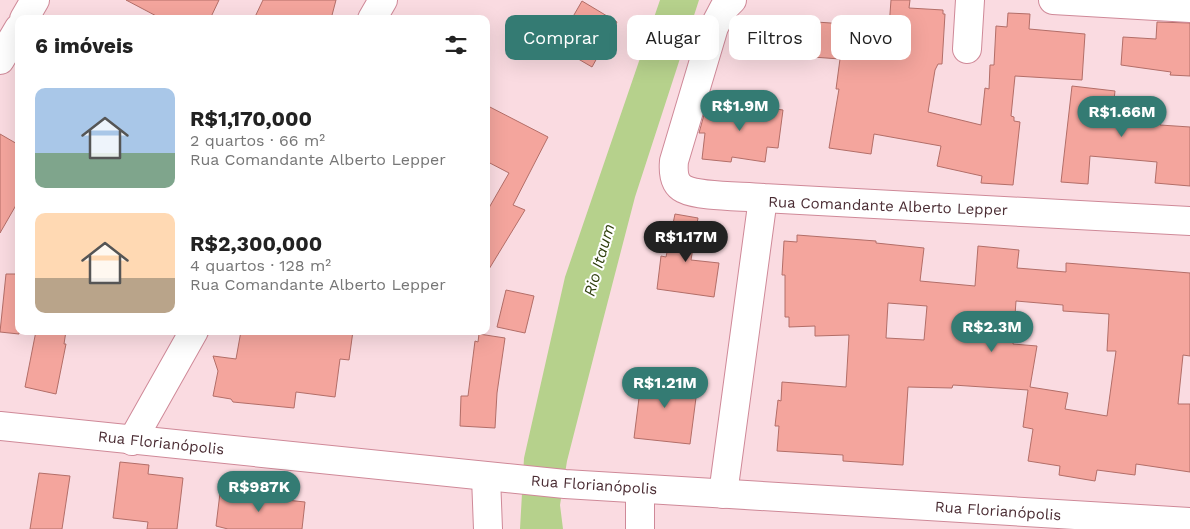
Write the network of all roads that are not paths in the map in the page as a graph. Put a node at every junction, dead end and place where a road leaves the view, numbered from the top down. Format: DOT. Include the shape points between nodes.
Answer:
graph roads {
  1 [pos="36,0"];
  2 [pos="383,0"];
  3 [pos="732,0"];
  4 [pos="970,0"];
  5 [pos="1053,0"];
  6 [pos="1190,8"];
  7 [pos="27,15"];
  8 [pos="374,15"];
  9 [pos="15,35"];
  10 [pos="967,49"];
  11 [pos="0,60"];
  12 [pos="762,198"];
  13 [pos="1190,221"];
  14 [pos="192,335"];
  15 [pos="0,426"];
  16 [pos="132,440"];
  17 [pos="486,477"];
  18 [pos="640,489"];
  19 [pos="723,494"];
  20 [pos="1190,522"];
  21 [pos="488,529"];
  22 [pos="640,529"];
  1 -- 7 [label="street"];
  2 -- 8 [label="street"];
  3 -- 12 [label="street" via="714,27 674,162 673,176 683,189"];
  4 -- 10 [label="street"];
  5 -- 6 [label="street"];
  9 -- 11 [label="street"];
  12 -- 13 [label="street, Rua Comandante Alberto Lepper"];
  12 -- 19 [label="street, Rua Comandante Alberto Lepper"];
  14 -- 16 [label="street"];
  15 -- 16 [label="street, Rua Florianópolis"];
  16 -- 17 [label="street, Rua Florianópolis"];
  17 -- 18 [label="street, Rua Florianópolis"];
  17 -- 21 [label="street"];
  18 -- 19 [label="street, Rua Florianópolis"];
  18 -- 22 [label="street"];
  19 -- 20 [label="street, Rua Florianópolis"];
}
